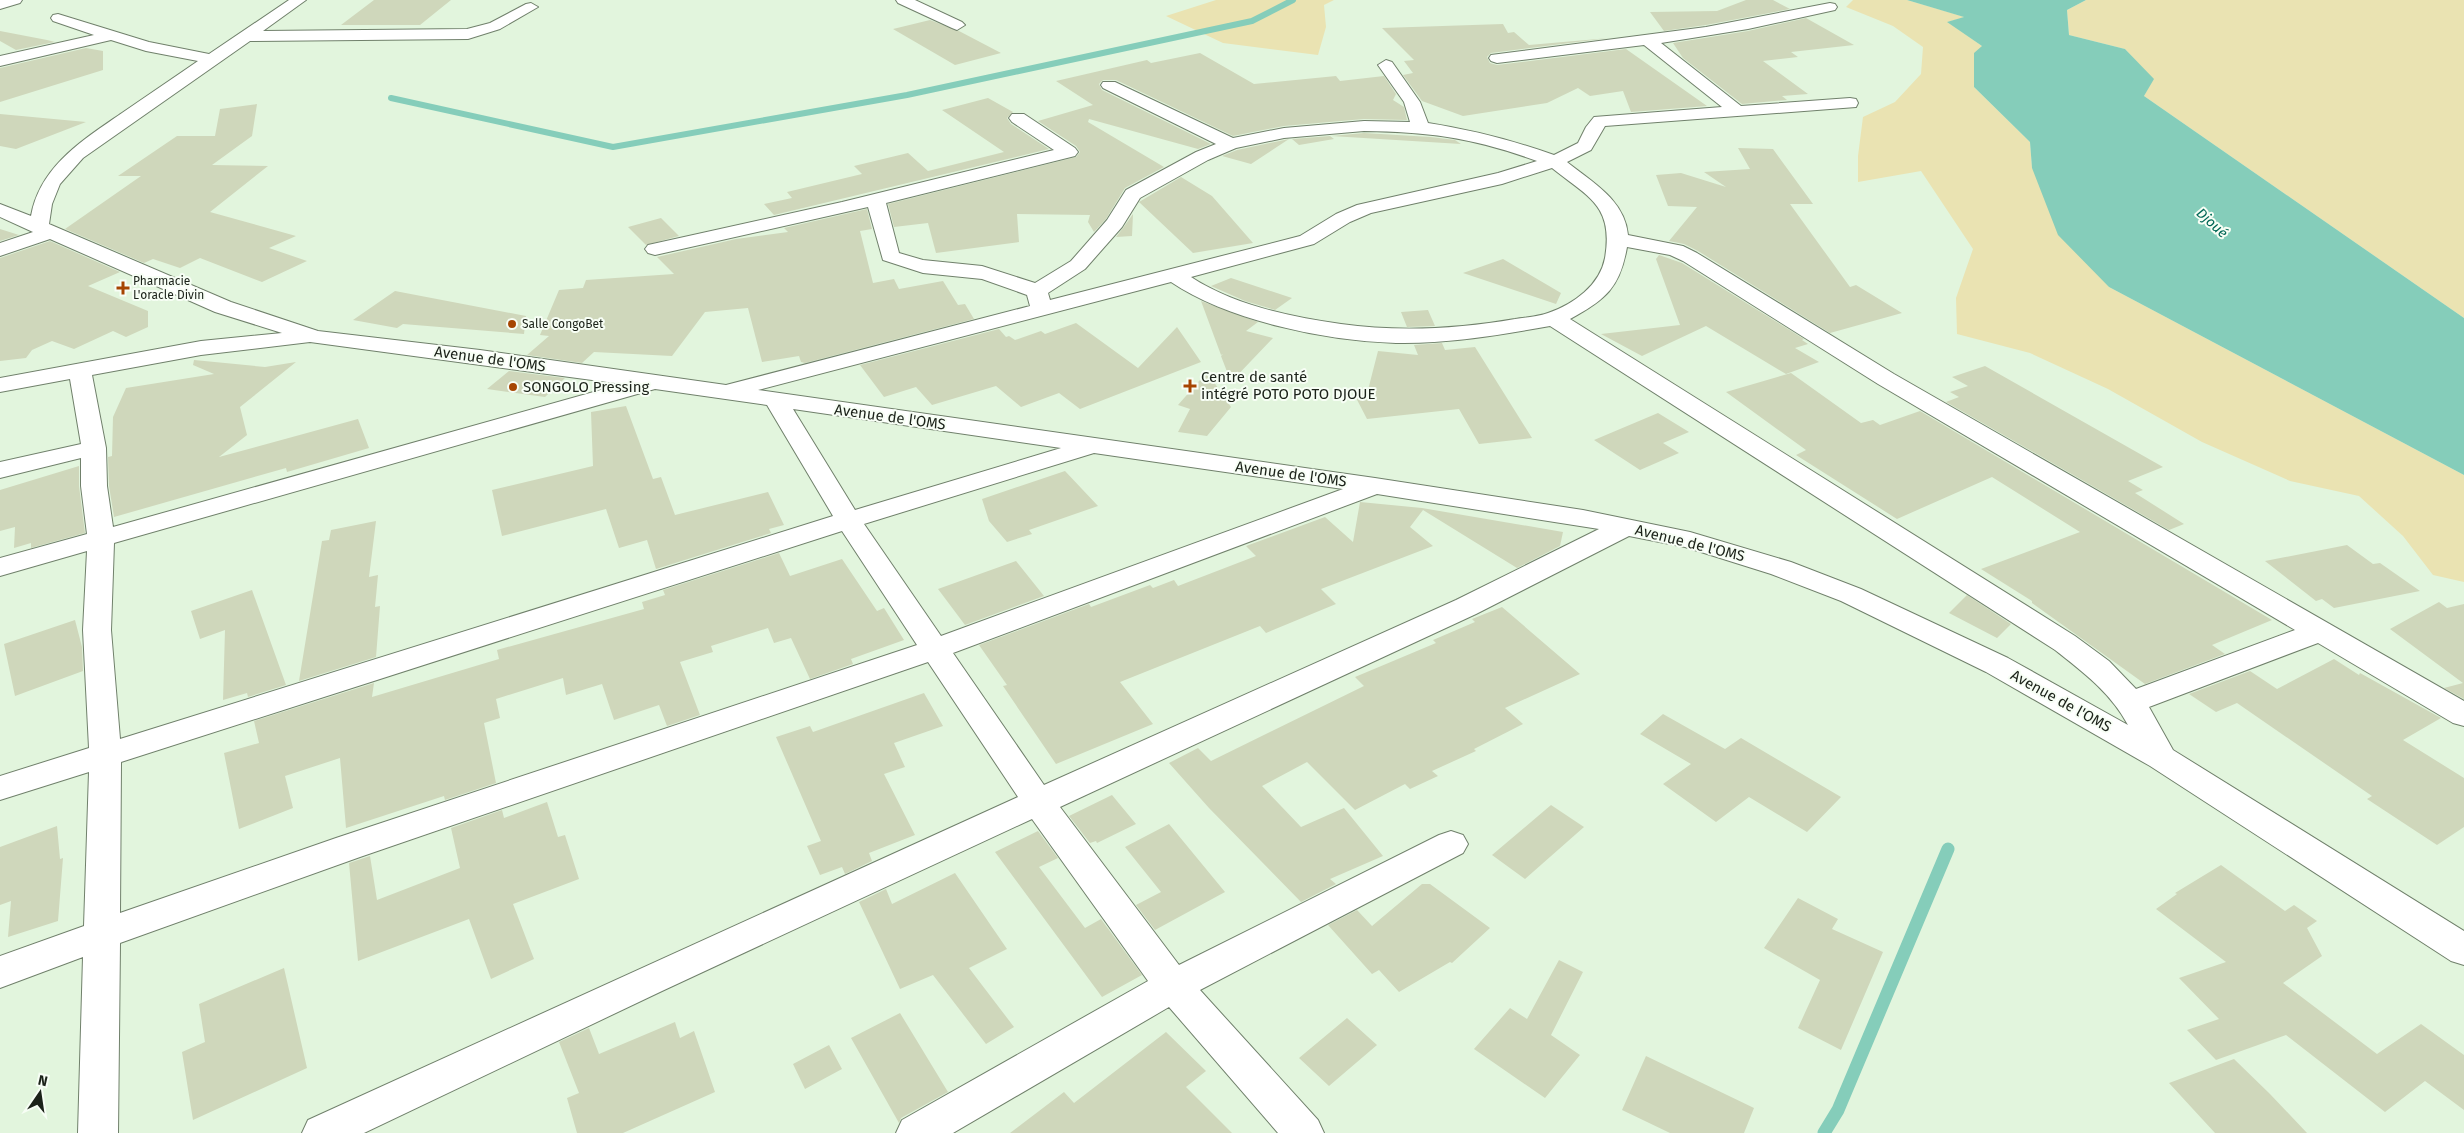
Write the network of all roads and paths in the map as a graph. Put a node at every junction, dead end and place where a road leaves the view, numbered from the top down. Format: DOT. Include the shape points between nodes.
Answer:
graph roads {
  1 [pos="298,0"];
  2 [pos="903,0"];
  3 [pos="531,7"];
  4 [pos="1830,7"];
  5 [pos="58,18"];
  6 [pos="957,25"];
  7 [pos="110,35"];
  8 [pos="247,36"];
  9 [pos="1649,41"];
  10 [pos="1497,58"];
  11 [pos="210,59"];
  12 [pos="0,61"];
  13 [pos="1386,65"];
  14 [pos="1109,85"];
  15 [pos="1850,103"];
  16 [pos="1737,111"];
  17 [pos="1018,118"];
  18 [pos="1420,127"];
  19 [pos="1231,144"];
  20 [pos="1554,161"];
  21 [pos="875,199"];
  22 [pos="0,210"];
  23 [pos="45,229"];
  24 [pos="1618,239"];
  25 [pos="654,248"];
  26 [pos="0,250"];
  27 [pos="1173,274"];
  28 [pos="1040,300"];
  29 [pos="1554,318"];
  30 [pos="315,337"];
  31 [pos="80,371"];
  32 [pos="657,382"];
  33 [pos="0,385"];
  34 [pos="724,392"];
  35 [pos="776,400"];
  36 [pos="1093,446"];
  37 [pos="94,448"];
  38 [pos="0,470"];
  39 [pos="1374,486"];
  40 [pos="848,520"];
  41 [pos="1626,527"];
  42 [pos="101,539"];
  43 [pos="0,567"];
  44 [pos="2321,631"];
  45 [pos="935,649"];
  46 [pos="2131,702"];
  47 [pos="2464,715"];
  48 [pos="105,756"];
  49 [pos="2161,758"];
  50 [pos="0,788"];
  51 [pos="1038,802"];
  52 [pos="1451,844"];
  53 [pos="101,934"];
  54 [pos="2464,950"];
  55 [pos="0,972"];
  56 [pos="1173,986"];
  57 [pos="1291,1129"];
  58 [pos="98,1133"];
  59 [pos="322,1133"];
  60 [pos="916,1133"];
  1 -- 8 [label="street"];
  2 -- 6 [label="street"];
  3 -- 8 [label="street" via="495,26 468,34"];
  4 -- 9 [label="street" via="1787,18"];
  5 -- 7 [label="street"];
  7 -- 11 [label="street"];
  7 -- 12 [label="street"];
  8 -- 11 [label="street"];
  9 -- 10 [label="street"];
  9 -- 16 [label="street"];
  11 -- 23 [label="street" via="92,142 60,170 41,206"];
  13 -- 18 [label="street" via="1415,106"];
  14 -- 19 [label="street"];
  15 -- 16 [label="street"];
  16 -- 20 [label="street" via="1600,121 1584,148"];
  17 -- 21 [label="street" via="1069,152"];
  18 -- 19 [label="street" via="1356,126 1284,133"];
  18 -- 20 [label="street" via="1481,137"];
  19 -- 28 [label="street" via="1133,194 1115,223 1083,260"];
  20 -- 24 [label="street" via="1606,202 1617,225"];
  20 -- 27 [label="street" via="1494,180 1362,209 1307,240"];
  21 -- 25 [label="street"];
  21 -- 28 [label="street" via="890,256 927,269 972,271 1000,277"];
  22 -- 23 [label="street, Avenue de l'OMS"];
  23 -- 26 [label="street"];
  23 -- 30 [label="street, Avenue de l'OMS" via="223,307"];
  24 -- 29 [label="street" via="1613,269 1605,284 1585,302"];
  24 -- 44 [label="street" via="1676,250 1690,257 1886,379"];
  27 -- 28 [label="street"];
  27 -- 29 [label="street" via="1200,292 1232,306 1341,331 1396,336 1442,335"];
  28 -- 34 [label="street"];
  29 -- 46 [label="street" via="2065,643 2098,668"];
  30 -- 31 [label="street" via="201,348"];
  30 -- 32 [label="street, Avenue de l'OMS" via="480,356"];
  31 -- 33 [label="street"];
  31 -- 37 [label="street"];
  32 -- 34 [label="street, Avenue de l'OMS"];
  32 -- 42 [label="street"];
  34 -- 35 [label="street, Avenue de l'OMS"];
  35 -- 36 [label="street, Avenue de l'OMS"];
  35 -- 40 [label="street"];
  36 -- 39 [label="street, Avenue de l'OMS"];
  36 -- 40 [label="street"];
  37 -- 38 [label="street"];
  37 -- 42 [label="street" via="94,486"];
  39 -- 41 [label="street, Avenue de l'OMS"];
  39 -- 45 [label="street"];
  40 -- 45 [label="street"];
  40 -- 48 [label="street"];
  41 -- 49 [label="street, Avenue de l'OMS" via="1690,540 1781,568 1851,595 1998,665"];
  41 -- 51 [label="street" via="1466,607"];
  42 -- 43 [label="street"];
  42 -- 48 [label="street" via="97,630"];
  44 -- 46 [label="street"];
  44 -- 47 [label="street"];
  45 -- 51 [label="street"];
  45 -- 53 [label="street"];
  46 -- 49 [label="street"];
  48 -- 50 [label="street"];
  48 -- 53 [label="street"];
  49 -- 54 [label="street, Avenue de l'OMS"];
  51 -- 56 [label="street"];
  51 -- 59 [label="street"];
  52 -- 56 [label="street"];
  53 -- 55 [label="street"];
  53 -- 58 [label="street"];
  56 -- 57 [label="street"];
  56 -- 60 [label="street"];
}
